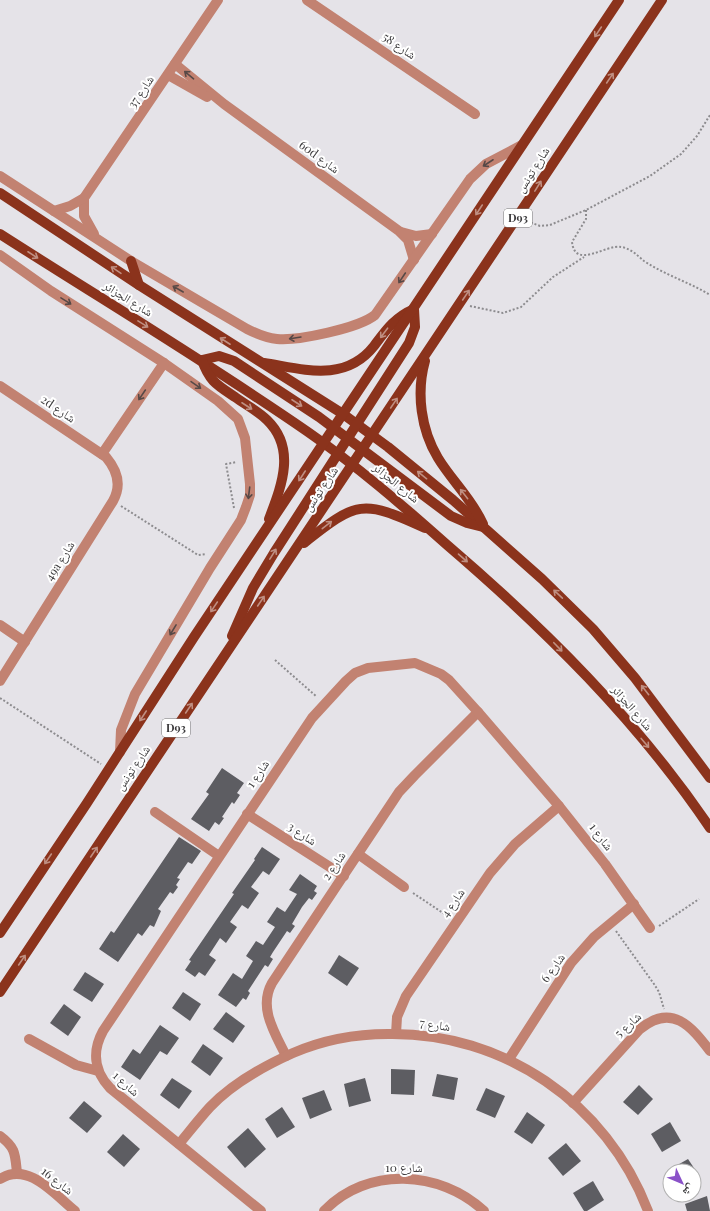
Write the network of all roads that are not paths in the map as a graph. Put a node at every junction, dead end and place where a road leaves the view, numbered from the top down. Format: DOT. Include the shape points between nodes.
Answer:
graph roads {
  1 [pos="218,0"];
  2 [pos="307,0"];
  3 [pos="620,0"];
  4 [pos="662,0"];
  5 [pos="175,64"];
  6 [pos="168,75"];
  7 [pos="224,104"];
  8 [pos="475,114"];
  9 [pos="522,145"];
  10 [pos="0,176"];
  11 [pos="0,193"];
  12 [pos="84,198"];
  13 [pos="54,211"];
  14 [pos="399,231"];
  15 [pos="0,234"];
  16 [pos="432,234"];
  17 [pos="97,239"];
  18 [pos="0,255"];
  19 [pos="414,260"];
  20 [pos="131,261"];
  21 [pos="139,285"];
  22 [pos="414,309"];
  23 [pos="427,354"];
  24 [pos="202,360"];
  25 [pos="258,362"];
  26 [pos="164,363"];
  27 [pos="0,386"];
  28 [pos="343,414"];
  29 [pos="356,424"];
  30 [pos="334,428"];
  31 [pos="372,435"];
  32 [pos="347,438"];
  33 [pos="324,443"];
  34 [pos="362,450"];
  35 [pos="337,453"];
  36 [pos="102,454"];
  37 [pos="353,465"];
  38 [pos="484,527"];
  39 [pos="265,533"];
  40 [pos="434,533"];
  41 [pos="296,549"];
  42 [pos="0,625"];
  43 [pos="25,642"];
  44 [pos="227,652"];
  45 [pos="0,681"];
  46 [pos="478,712"];
  47 [pos="120,752"];
  48 [pos="710,778"];
  49 [pos="559,806"];
  50 [pos="155,812"];
  51 [pos="247,814"];
  52 [pos="710,828"];
  53 [pos="358,854"];
  54 [pos="219,856"];
  55 [pos="344,876"];
  56 [pos="407,889"];
  57 [pos="634,904"];
  58 [pos="650,928"];
  59 [pos="0,933"];
  60 [pos="0,992"];
  61 [pos="396,1034"];
  62 [pos="29,1039"];
  63 [pos="710,1052"];
  64 [pos="286,1056"];
  65 [pos="509,1059"];
  66 [pos="98,1071"];
  67 [pos="573,1102"];
  68 [pos="0,1136"];
  69 [pos="179,1144"];
  70 [pos="17,1173"];
  71 [pos="0,1179"];
  72 [pos="75,1211"];
  73 [pos="262,1211"];
  74 [pos="324,1211"];
  75 [pos="484,1211"];
  76 [pos="648,1211"];
  1 -- 5 [label="street, شارع 37"];
  2 -- 8 [label="street, شارع 58"];
  3 -- 9 [label="main road, شارع تونس / D93, one-way"];
  23 -- 4 [label="main road, شارع تونس / D93, one-way"];
  5 -- 6 [label="street, شارع 37"];
  7 -- 5 [label="street, 60d شارع, one-way"];
  6 -- 7 [label="street, 60d شارع"];
  6 -- 12 [label="street, شارع 37"];
  7 -- 14 [label="street, 60d شارع"];
  9 -- 16 [label="street, one-way" via="477,171"];
  9 -- 22 [label="main road, شارع تونس / D93, one-way"];
  10 -- 13 [label="street"];
  21 -- 11 [label="main road, شارع الجزائر, one-way"];
  12 -- 13 [label="street, شارع 37"];
  12 -- 17 [label="street" via="86,222"];
  13 -- 17 [label="street"];
  14 -- 16 [label="street, 60d شارع" via="416,236"];
  14 -- 19 [label="street, 60d شارع" via="408,240"];
  15 -- 24 [label="main road, شارع الجزائر, one-way"];
  16 -- 19 [label="street"];
  17 -- 20 [label="street"];
  18 -- 26 [label="street, one-way" via="51,291"];
  19 -- 20 [label="street, one-way" via="380,310 370,320 352,327 285,340 257,334"];
  20 -- 21 [label="main road"];
  25 -- 21 [label="main road, شارع الجزائر, one-way"];
  22 -- 25 [label="main road, one-way" via="392,322 364,356 342,368 316,371"];
  22 -- 28 [label="main road, شارع تونس / D93"];
  22 -- 29 [label="main road" via="415,327 409,344"];
  31 -- 23 [label="main road, شارع تونس / D93, one-way"];
  38 -- 23 [label="main road, one-way" via="473,505 438,459 427,435 420,395"];
  24 -- 30 [label="main road, one-way" via="219,356 228,358"];
  24 -- 33 [label="main road, شارع الجزائر"];
  24 -- 39 [label="main road, one-way" via="206,373 213,382 267,420 274,427 282,445 284,473"];
  25 -- 28 [label="main road, شارع الجزائر"];
  26 -- 36 [label="street, one-way"];
  26 -- 47 [label="street, one-way" via="218,401 238,419 245,438 250,496 244,514 136,694 121,730"];
  27 -- 36 [label="street, 2d شارع"];
  28 -- 29 [label="main road, شارع الجزائر"];
  28 -- 30 [label="main road, شارع تونس / D93"];
  29 -- 31 [label="main road, شارع الجزائر"];
  29 -- 32 [label="main road"];
  30 -- 32 [label="main road"];
  30 -- 33 [label="main road, شارع تونس / D93"];
  31 -- 34 [label="main road, شارع تونس / D93"];
  38 -- 31 [label="main road, شارع الجزائر, one-way"];
  32 -- 34 [label="main road"];
  32 -- 35 [label="main road"];
  33 -- 35 [label="main road, شارع الجزائر"];
  33 -- 39 [label="main road, شارع تونس / D93, one-way"];
  34 -- 37 [label="main road, شارع تونس / D93"];
  34 -- 38 [label="main road" via="451,516"];
  35 -- 37 [label="main road, شارع الجزائر"];
  44 -- 35 [label="main road, one-way" via="243,609 263,570"];
  36 -- 43 [label="street, 49a شارع" via="110,461 117,474 118,485 113,501"];
  37 -- 40 [label="main road, شارع الجزائر"];
  37 -- 41 [label="main road, شارع تونس / D93"];
  48 -- 38 [label="main road, شارع الجزائر, one-way" via="635,678 593,629"];
  39 -- 47 [label="main road, شارع تونس / D93, one-way"];
  41 -- 40 [label="main road, one-way" via="335,518 362,508 386,510"];
  40 -- 52 [label="main road, شارع الجزائر, one-way" via="531,619 587,677 674,779"];
  44 -- 41 [label="main road, شارع تونس / D93, one-way"];
  42 -- 43 [label="street"];
  43 -- 45 [label="street, 49a شارع"];
  60 -- 44 [label="main road, شارع تونس / D93, one-way"];
  46 -- 49 [label="street, شارع 1"];
  46 -- 51 [label="street, شارع 1" via="449,680 432,668 415,663 362,670 346,681 312,718"];
  46 -- 53 [label="street, شارع 2" via="408,783"];
  47 -- 59 [label="main road, شارع تونس / D93, one-way"];
  49 -- 57 [label="street, شارع 1"];
  49 -- 61 [label="street, شارع 4" via="529,830 502,858 456,921 402,1003 397,1017"];
  50 -- 54 [label="street"];
  51 -- 54 [label="street, شارع 1"];
  51 -- 55 [label="street, شارع 3"];
  53 -- 55 [label="street, شارع 2"];
  53 -- 56 [label="street"];
  54 -- 66 [label="street, شارع 1" via="99,1038 95,1055"];
  55 -- 64 [label="street, شارع 2" via="269,988 267,1011"];
  57 -- 58 [label="street, شارع 1"];
  57 -- 65 [label="street, شارع 6" via="594,937 571,963"];
  61 -- 64 [label="street, شارع 7" via="339,1039"];
  61 -- 65 [label="street, شارع 7" via="430,1036 455,1041"];
  62 -- 66 [label="street" via="76,1065"];
  63 -- 67 [label="street, شارع 5" via="691,1027 678,1020 664,1018 651,1021 640,1029"];
  64 -- 69 [label="street, شارع 7" via="229,1091 211,1106"];
  65 -- 67 [label="street, شارع 7" via="542,1078"];
  66 -- 69 [label="street, شارع 1" via="110,1088"];
  67 -- 76 [label="street, شارع 7" via="614,1148 636,1182"];
  68 -- 70 [label="street" via="14,1150"];
  69 -- 73 [label="street, شارع 1"];
  70 -- 71 [label="street"];
  70 -- 72 [label="street, شارع 16" via="33,1177"];
  74 -- 75 [label="street, شارع 10" via="348,1193 363,1186 397,1179 414,1179 447,1187 462,1194"];
}
